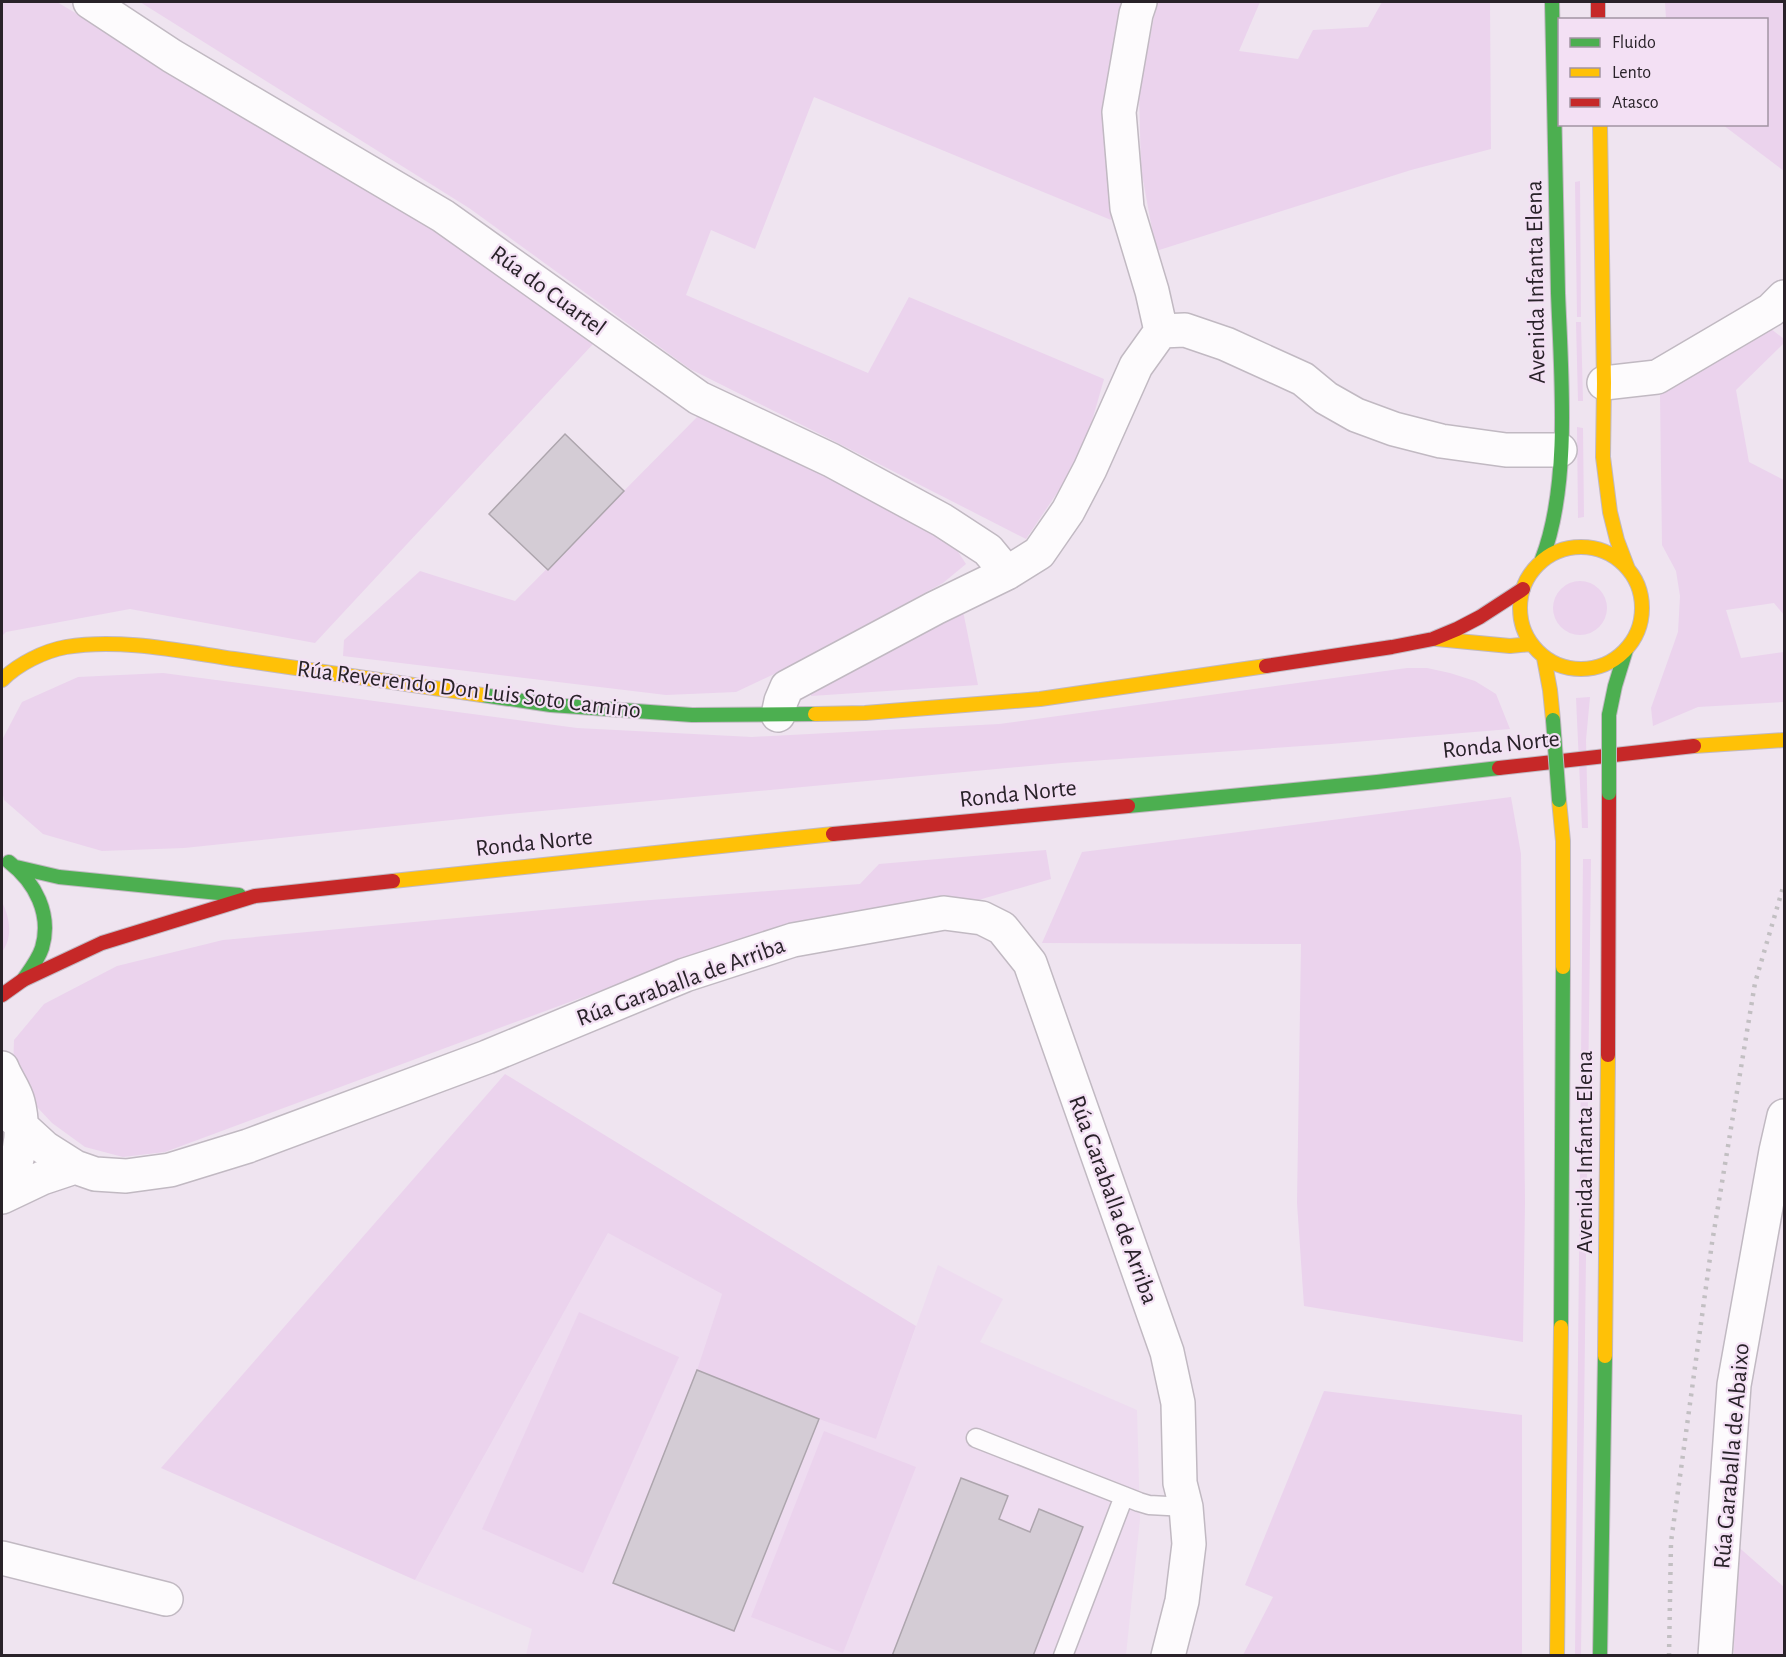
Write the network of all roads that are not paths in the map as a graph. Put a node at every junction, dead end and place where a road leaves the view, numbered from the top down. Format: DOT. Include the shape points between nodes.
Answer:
graph roads {
  1 [pos="90,2"];
  2 [pos="1140,2"];
  3 [pos="1552,2"];
  4 [pos="1598,2"];
  5 [pos="1598,18"];
  6 [pos="1600,126"];
  7 [pos="1785,297"];
  8 [pos="1161,331"];
  9 [pos="1604,383"];
  10 [pos="1560,450"];
  11 [pos="1542,559"];
  12 [pos="1628,569"];
  13 [pos="1007,573"];
  14 [pos="1522,589"];
  15 [pos="1432,639"];
  16 [pos="1531,644"];
  17 [pos="1626,650"];
  18 [pos="1544,658"];
  19 [pos="2,680"];
  20 [pos="778,715"];
  21 [pos="1785,740"];
  22 [pos="2,858"];
  23 [pos="16,867"];
  24 [pos="255,896"];
  25 [pos="8,996"];
  26 [pos="2,1068"];
  27 [pos="11,1115"];
  28 [pos="1785,1116"];
  29 [pos="75,1167"];
  30 [pos="2,1192"];
  31 [pos="2,1197"];
  32 [pos="976,1438"];
  33 [pos="1124,1496"];
  34 [pos="1186,1507"];
  35 [pos="2,1558"];
  36 [pos="166,1599"];
  37 [pos="1063,1656"];
  38 [pos="1168,1656"];
  39 [pos="1557,1656"];
  40 [pos="1600,1656"];
  41 [pos="1715,1656"];
  1 -- 13 [label="street, Rúa do Cuartel" via="172,56 443,216 699,398 831,460 942,520 988,550"];
  2 -- 8 [label="street" via="1119,112 1127,208"];
  3 -- 10 [label="main road, Avenida Infanta Elena"];
  4 -- 5 [label="main road"];
  6 -- 9 [label="main road"];
  7 -- 9 [label="street" via="1771,310 1657,377"];
  8 -- 10 [label="street" via="1185,330 1226,344 1302,379 1356,415 1394,429 1441,441 1506,450"];
  8 -- 13 [label="street" via="1136,366 1068,511 1039,553"];
  9 -- 12 [label="main road" via="1605,486 1614,531"];
  10 -- 11 [label="main road, Avenida Infanta Elena" via="1553,522"];
  11 -- 12 [label="main road" via="1572,547 1593,548 1610,554"];
  11 -- 14 [label="main road"];
  12 -- 17 [label="main road" via="1639,587 1642,608 1638,629"];
  13 -- 20 [label="street" via="787,687"];
  14 -- 15 [label="main road" via="1484,615"];
  14 -- 16 [label="main road" via="1522,621"];
  15 -- 16 [label="main road" via="1510,646"];
  15 -- 20 [label="main road, Rúa Reverendo Don Luis Soto Camino" via="1040,699 865,713"];
  16 -- 18 [label="main road"];
  17 -- 18 [label="main road" via="1594,667 1575,668"];
  17 -- 40 [label="main road, Avenida Infanta Elena, bridge" via="1609,715"];
  18 -- 39 [label="main road, Avenida Infanta Elena, bridge" via="1563,841"];
  19 -- 20 [label="main road, Rúa Reverendo Don Luis Soto Camino" via="34,658 64,647 106,643 551,705 692,715"];
  21 -- 24 [label="main road, Ronda Norte" via="1692,746 1365,783 719,845"];
  22 -- 23 [label="main road, Ronda Norte"];
  23 -- 24 [label="main road, Ronda Norte" via="60,877"];
  23 -- 25 [label="main road, Ronda Norte" via="32,885 43,909 44,934 37,959"];
  24 -- 25 [label="main road, Ronda Norte" via="102,943"];
  26 -- 27 [label="street" via="17,1100"];
  27 -- 29 [label="street, Rúa Garaballa de Arriba" via="45,1148"];
  27 -- 30 [label="street" via="18,1157"];
  28 -- 41 [label="street, Rúa Garaballa de Abaixo" via="1734,1385"];
  29 -- 31 [label="street"];
  29 -- 34 [label="street, Rúa Garaballa de Arriba" via="95,1174 126,1176 170,1170 248,1146 487,1056 685,975 793,940 944,913 982,918 1002,928 1030,963 1167,1352 1178,1403 1180,1483"];
  32 -- 33 [label="lane"];
  33 -- 34 [label="lane" via="1149,1505"];
  33 -- 37 [label="lane"];
  34 -- 38 [label="street, Rúa Garaballa de Arriba" via="1190,1544 1182,1601"];
  35 -- 36 [label="street"];
}
